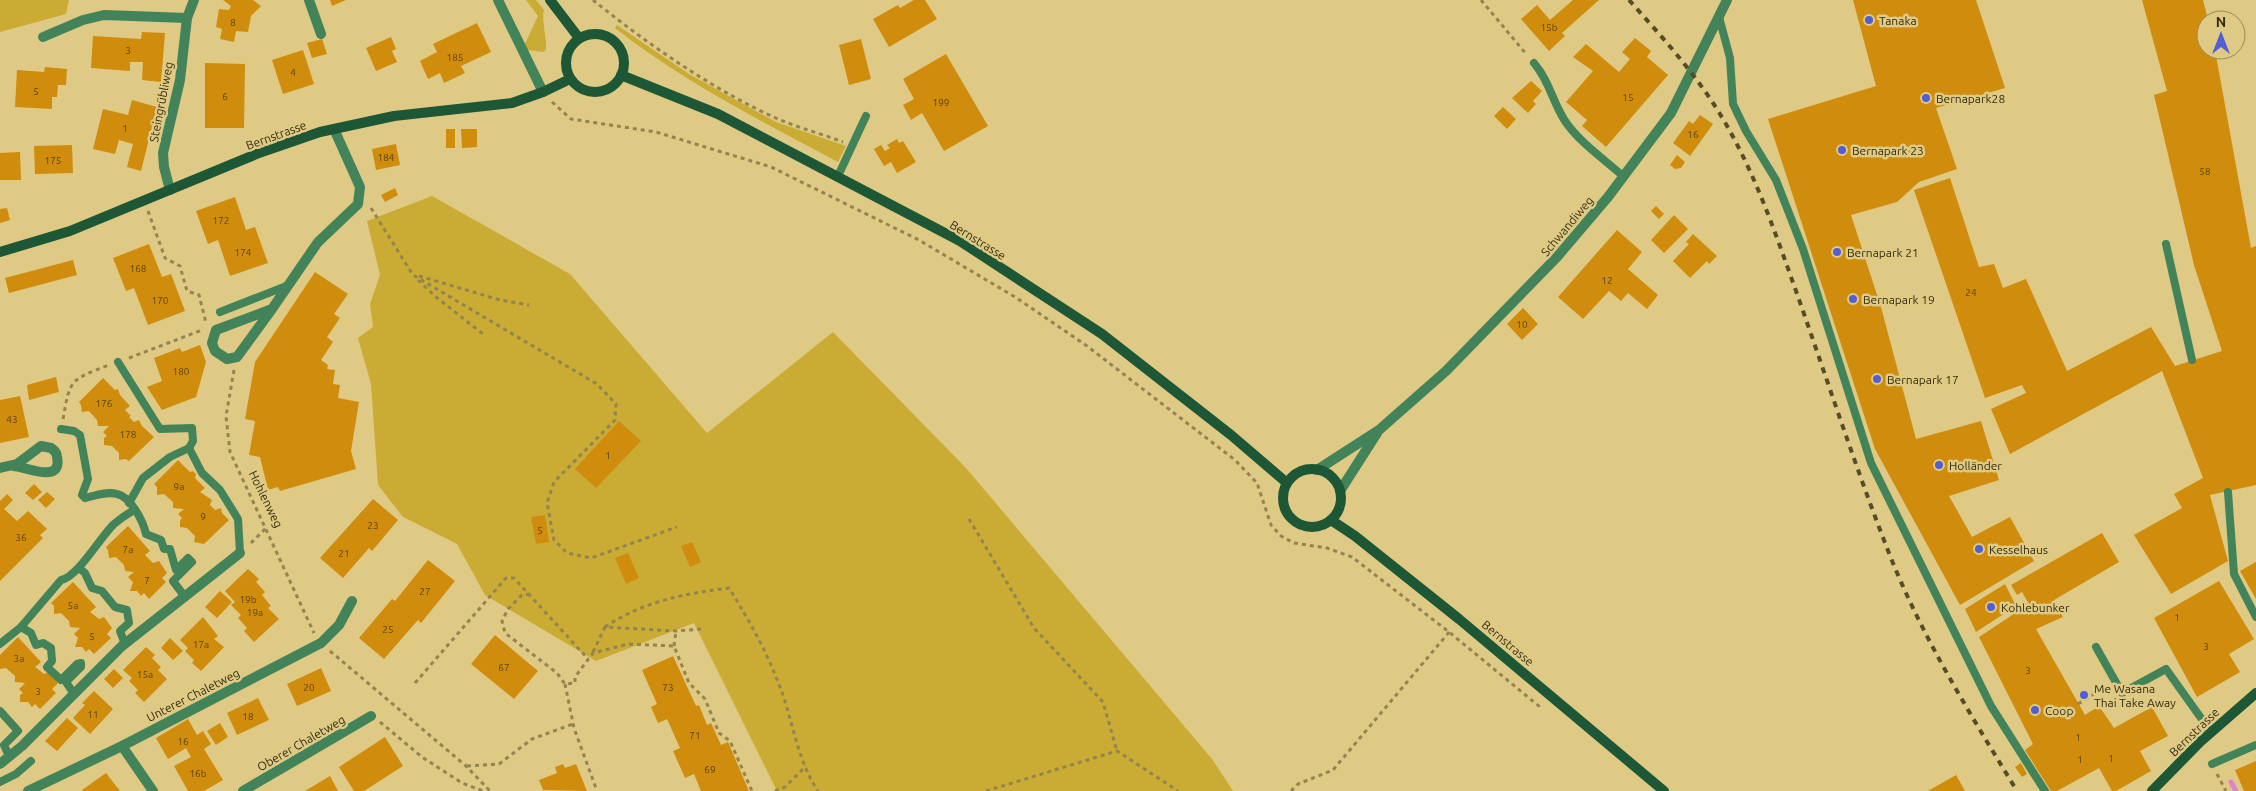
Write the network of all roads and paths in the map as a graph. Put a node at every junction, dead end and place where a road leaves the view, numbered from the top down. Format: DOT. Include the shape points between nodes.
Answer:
graph roads {
  1 [pos="309,0"];
  2 [pos="498,0"];
  3 [pos="550,0"];
  4 [pos="593,0"];
  5 [pos="1481,0"];
  6 [pos="1727,0"];
  7 [pos="192,1"];
  8 [pos="1719,17"];
  9 [pos="187,18"];
  10 [pos="321,34"];
  11 [pos="43,37"];
  12 [pos="579,38"];
  13 [pos="1534,63"];
  14 [pos="622,76"];
  15 [pos="570,79"];
  16 [pos="543,92"];
  17 [pos="866,116"];
  18 [pos="334,129"];
  19 [pos="853,146"];
  20 [pos="838,176"];
  21 [pos="1624,177"];
  22 [pos="170,190"];
  23 [pos="361,193"];
  24 [pos="144,200"];
  25 [pos="2166,244"];
  26 [pos="0,252"];
  27 [pos="413,274"];
  28 [pos="289,285"];
  29 [pos="529,306"];
  30 [pos="272,309"];
  31 [pos="220,312"];
  32 [pos="208,328"];
  33 [pos="483,334"];
  34 [pos="237,357"];
  35 [pos="2192,360"];
  36 [pos="118,362"];
  37 [pos="61,429"];
  38 [pos="1379,430"];
  39 [pos="189,448"];
  40 [pos="13,466"];
  41 [pos="0,468"];
  42 [pos="1317,470"];
  43 [pos="1287,482"];
  44 [pos="1340,491"];
  45 [pos="2228,492"];
  46 [pos="131,507"];
  47 [pos="969,519"];
  48 [pos="1331,520"];
  49 [pos="676,526"];
  50 [pos="240,553"];
  51 [pos="79,568"];
  52 [pos="530,594"];
  53 [pos="185,597"];
  54 [pos="352,601"];
  55 [pos="2256,617"];
  56 [pos="1459,618"];
  57 [pos="21,627"];
  58 [pos="605,628"];
  59 [pos="702,629"];
  60 [pos="676,631"];
  61 [pos="1449,632"];
  62 [pos="321,643"];
  63 [pos="0,644"];
  64 [pos="125,644"];
  65 [pos="674,646"];
  66 [pos="2096,647"];
  67 [pos="593,653"];
  68 [pos="339,658"];
  69 [pos="588,659"];
  70 [pos="2115,680"];
  71 [pos="415,683"];
  72 [pos="565,684"];
  73 [pos="2256,693"];
  74 [pos="74,694"];
  75 [pos="2078,704"];
  76 [pos="1544,710"];
  77 [pos="0,711"];
  78 [pos="371,716"];
  79 [pos="573,724"];
  80 [pos="2211,732"];
  81 [pos="2256,745"];
  82 [pos="122,746"];
  83 [pos="1117,751"];
  84 [pos="9,756"];
  85 [pos="31,762"];
  86 [pos="0,764"];
  87 [pos="2212,764"];
  88 [pos="466,766"];
  89 [pos="806,766"];
  90 [pos="0,782"];
  91 [pos="1166,784"];
  92 [pos="28,791"];
  93 [pos="153,791"];
  94 [pos="243,791"];
  95 [pos="483,791"];
  96 [pos="490,791"];
  97 [pos="597,791"];
  98 [pos="752,791"];
  99 [pos="775,791"];
  100 [pos="818,791"];
  101 [pos="986,791"];
  102 [pos="1172,791"];
  103 [pos="1178,791"];
  104 [pos="1291,791"];
  105 [pos="1664,791"];
  106 [pos="2045,791"];
  107 [pos="2152,791"];
  1 -- 10 [label="street"];
  2 -- 16 [label="street"];
  3 -- 12 [label="main road"];
  4 -- 19 [label="path" via="651,44 714,84 778,119"];
  5 -- 13 [label="path" via="1506,34"];
  6 -- 8 [label="street, Schwandiweg"];
  7 -- 9 [label="street, Steingrübliweg"];
  8 -- 21 [label="street, Schwandiweg" via="1676,105"];
  8 -- 106 [label="lane" via="1730,58 1733,104 1776,180 1803,249 1871,463 1991,706"];
  9 -- 11 [label="street" via="104,15"];
  9 -- 22 [label="street, Steingrübliweg" via="180,80 163,159"];
  12 -- 14 [label="main road" via="595,34 617,44 624,59"];
  12 -- 15 [label="main road" via="566,56 566,72"];
  13 -- 21 [label="lane" via="1544,74 1564,119"];
  14 -- 15 [label="main road" via="610,89 601,92 583,90"];
  14 -- 20 [label="main road, Bernstrasse" via="718,114"];
  15 -- 16 [label="main road, Bernstrasse"];
  16 -- 18 [label="main road, Bernstrasse" via="501,105 394,116"];
  16 -- 61 [label="path" via="571,120 656,132 771,167 919,240 1015,297 1087,346 1235,460 1257,483 1271,525 1281,536 1294,543 1327,548 1352,558"];
  17 -- 19 [label="lane"];
  18 -- 22 [label="main road, Bernstrasse" via="259,153"];
  18 -- 23 [label="street"];
  19 -- 20 [label="lane"];
  20 -- 43 [label="main road, Bernstrasse" via="960,241 1102,334"];
  21 -- 38 [label="street, Schwandiweg" via="1526,291 1446,371"];
  22 -- 24 [label="main road, Bernstrasse"];
  23 -- 27 [label="path"];
  23 -- 28 [label="street" via="354,209 318,242"];
  24 -- 26 [label="main road, Bernstrasse" via="70,230"];
  24 -- 32 [label="path" via="165,258 180,266 187,291 199,295"];
  25 -- 35 [label="lane"];
  27 -- 29 [label="path"];
  27 -- 33 [label="path"];
  27 -- 49 [label="path" via="598,384 616,404 615,420 554,482 550,492 547,503 554,540 567,553 591,558"];
  28 -- 30 [label="street"];
  28 -- 31 [label="lane"];
  30 -- 34 [label="street"];
  30 -- 34 [label="street" via="216,330 212,343 215,352 228,359"];
  34 -- 62 [label="path, Hohlenweg" via="226,416 230,452 309,625"];
  36 -- 39 [label="lane" via="160,429 192,428 193,441"];
  37 -- 46 [label="lane" via="80,435 88,479 82,495 85,498 117,494"];
  38 -- 42 [label="street, Schwandiweg"];
  38 -- 44 [label="street, Schwandiweg"];
  39 -- 46 [label="lane" via="170,457 144,478"];
  39 -- 50 [label="lane" via="202,473 220,490 238,519"];
  40 -- 41 [label="street"];
  42 -- 43 [label="main road" via="1300,472"];
  42 -- 44 [label="main road" via="1331,477"];
  43 -- 48 [label="main road" via="1282,499 1294,521 1316,527"];
  44 -- 48 [label="main road" via="1340,507"];
  45 -- 55 [label="lane" via="2234,574"];
  46 -- 51 [label="lane"];
  46 -- 53 [label="lane" via="144,525 146,534 162,540 164,549 170,549 176,570 188,558 192,562 173,581"];
  47 -- 83 [label="path" via="1034,628 1103,702"];
  48 -- 56 [label="main road, Bernstrasse"];
  50 -- 53 [label="street"];
  51 -- 57 [label="lane" via="66,580 61,580"];
  51 -- 64 [label="lane" via="92,588 102,591 115,607 127,610 129,624 120,631"];
  52 -- 69 [label="path"];
  52 -- 71 [label="path" via="514,578 506,578"];
  52 -- 72 [label="path" via="522,594 508,609 502,620 505,633 558,674"];
  53 -- 64 [label="street"];
  54 -- 62 [label="street, Unterer Chaletweg" via="339,625"];
  56 -- 61 [label="path"];
  56 -- 105 [label="main road, Bernstrasse"];
  57 -- 63 [label="lane"];
  57 -- 74 [label="lane" via="31,633 36,645 43,643 51,648 52,661 47,667 61,680 76,664 82,663 66,682"];
  58 -- 60 [label="path"];
  58 -- 67 [label="path"];
  58 -- 89 [label="path" via="626,613 680,594 729,588 751,623 780,687"];
  59 -- 60 [label="path"];
  60 -- 65 [label="path"];
  61 -- 76 [label="path"];
  61 -- 104 [label="path" via="1333,770 1298,784"];
  62 -- 82 [label="street, Unterer Chaletweg"];
  64 -- 74 [label="street"];
  65 -- 67 [label="path" via="628,644"];
  65 -- 98 [label="path" via="689,683 705,699 719,732 730,741"];
  66 -- 70 [label="lane"];
  67 -- 69 [label="path"];
  68 -- 88 [label="path"];
  69 -- 72 [label="path" via="575,677 575,683"];
  70 -- 75 [label="path"];
  70 -- 80 [label="lane" via="2122,693 2166,669"];
  72 -- 79 [label="path"];
  73 -- 80 [label="main road, Bernstrasse"];
  74 -- 84 [label="street"];
  77 -- 84 [label="lane" via="18,731 4,745"];
  78 -- 94 [label="street, Oberer Chaletweg"];
  78 -- 95 [label="path" via="422,757 462,783"];
  79 -- 88 [label="path" via="532,740 500,764"];
  79 -- 97 [label="path"];
  80 -- 107 [label="main road, Bernstrasse"];
  81 -- 87 [label="lane"];
  82 -- 92 [label="street, Unterer Chaletweg"];
  82 -- 93 [label="street"];
  83 -- 91 [label="path"];
  83 -- 101 [label="path"];
  84 -- 86 [label="street"];
  85 -- 90 [label="lane"];
  88 -- 96 [label="path"];
  89 -- 99 [label="path" via="786,787"];
  89 -- 100 [label="path"];
  91 -- 102 [label="path"];
  91 -- 103 [label="path"];
}
